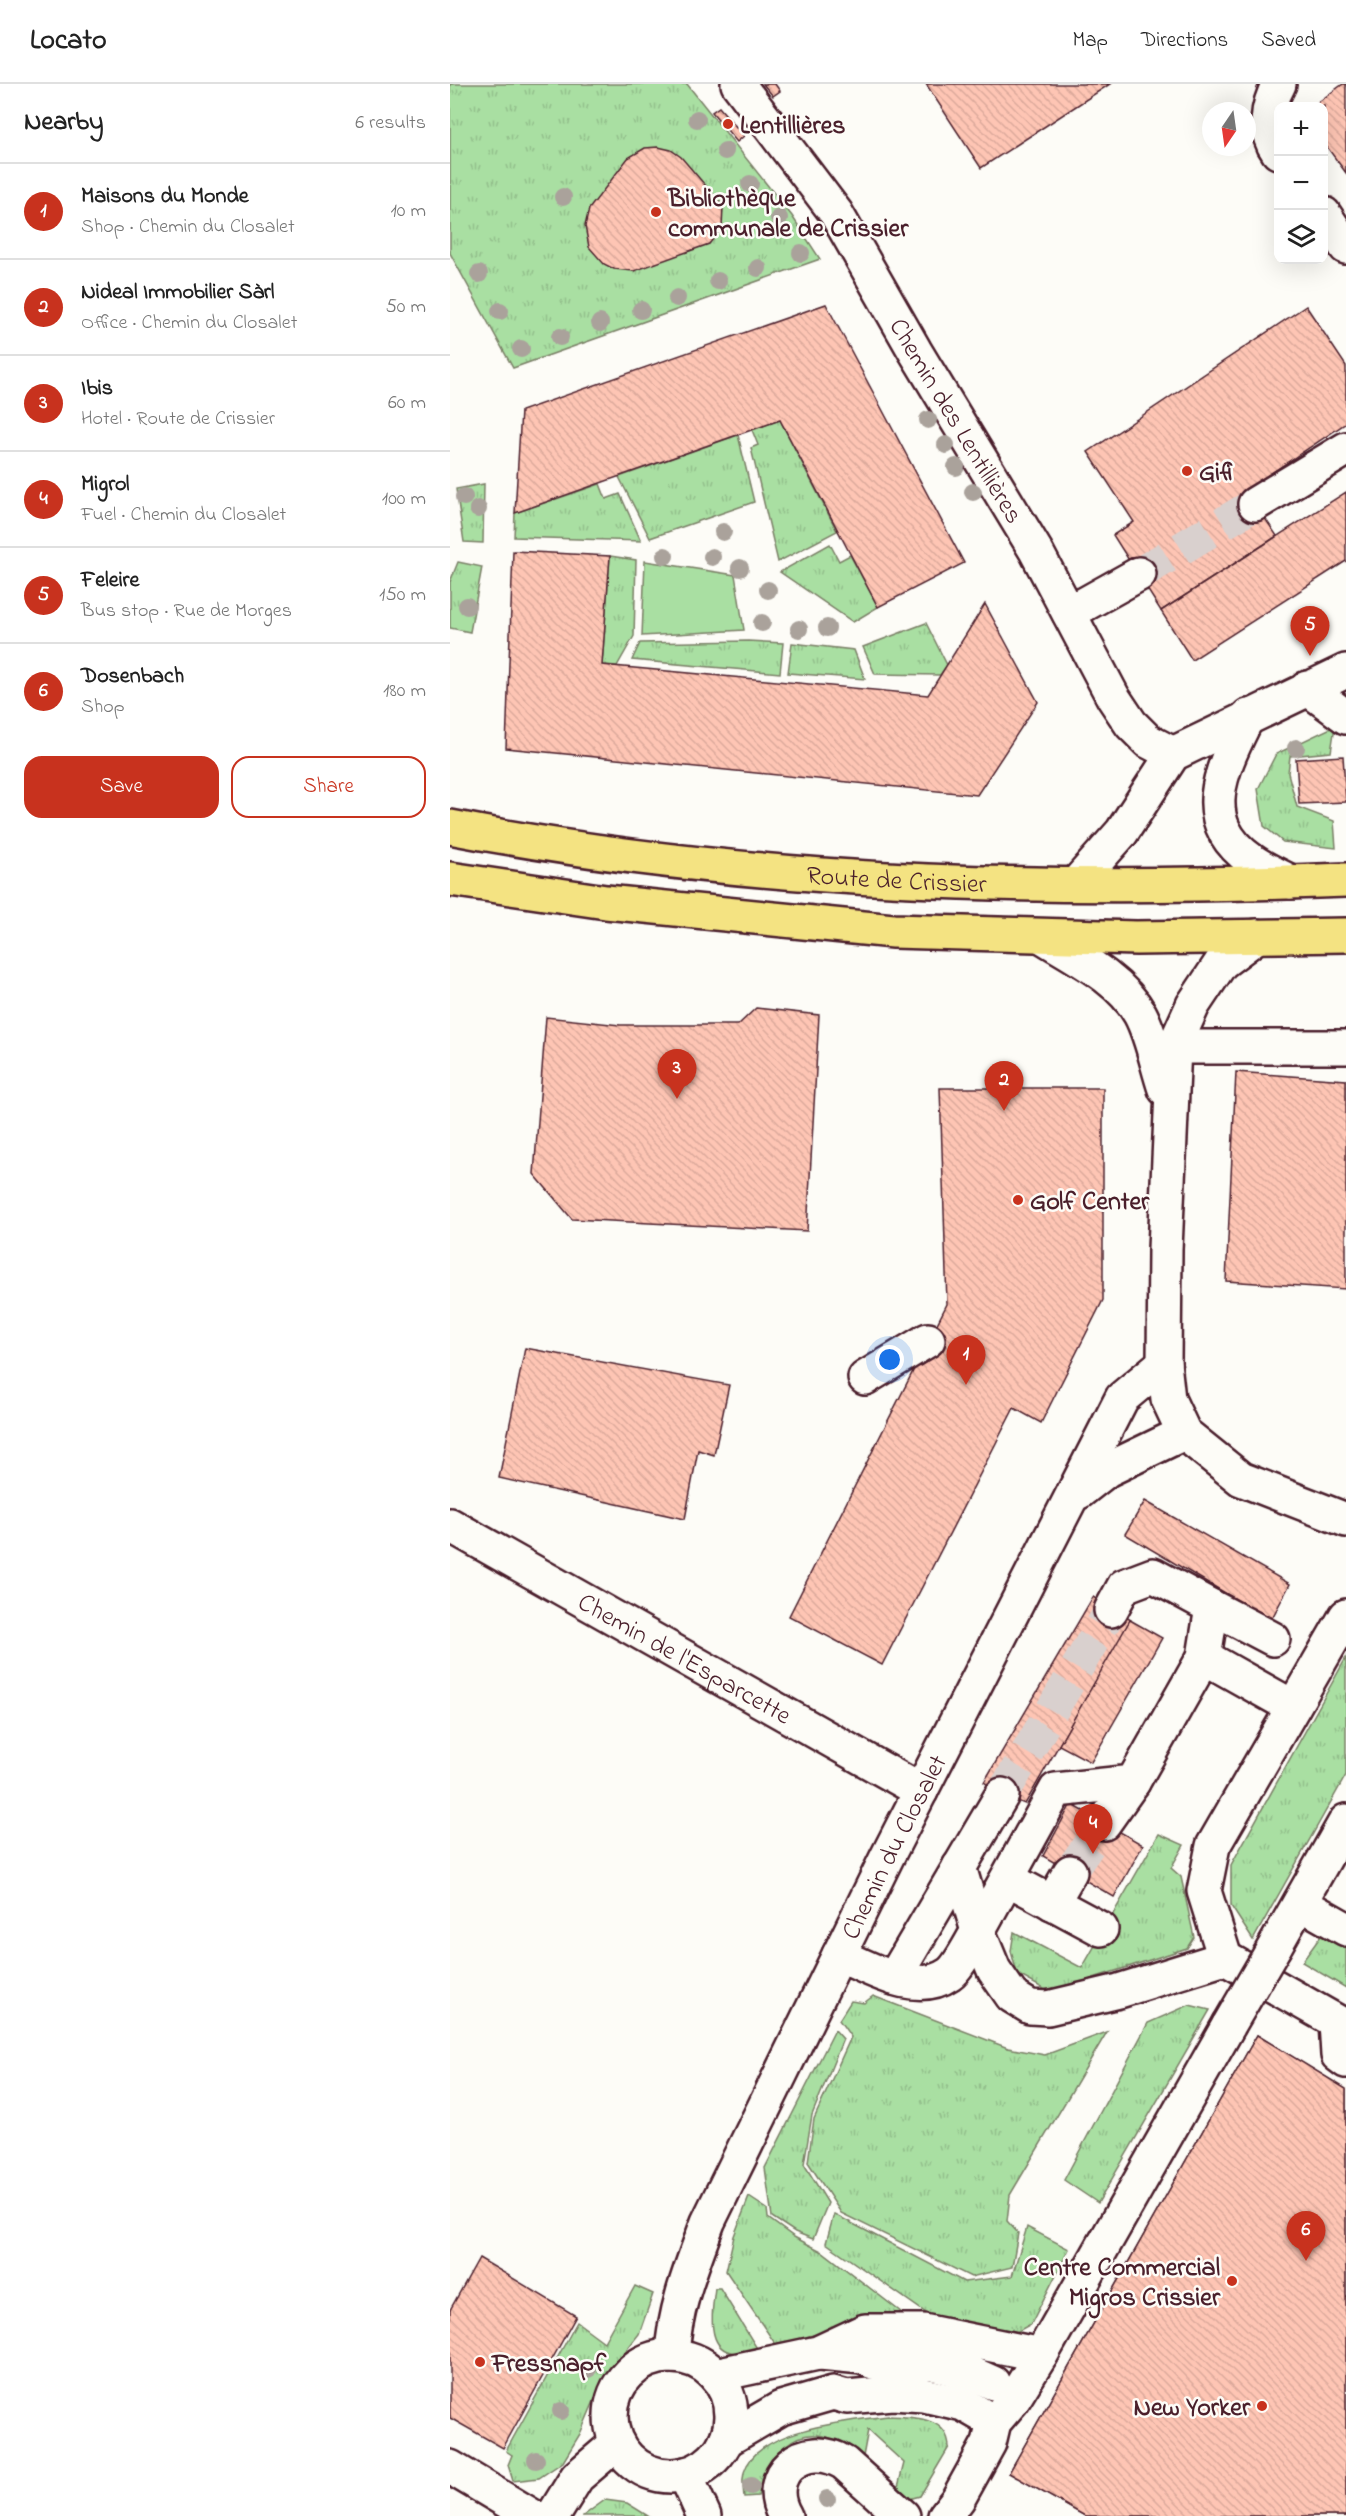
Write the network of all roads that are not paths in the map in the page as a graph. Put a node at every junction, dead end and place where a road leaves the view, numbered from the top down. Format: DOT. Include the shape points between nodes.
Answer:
graph roads {
  1 [pos="738,84"];
  2 [pos="1280,84"];
  3 [pos="1274,146"];
  4 [pos="1328,221"];
  5 [pos="1346,247"];
  6 [pos="1346,449"];
  7 [pos="1255,504"];
  8 [pos="1139,574"];
  9 [pos="1069,613"];
  10 [pos="1346,671"];
  11 [pos="1307,688"];
  12 [pos="1248,716"];
  13 [pos="1346,717"];
  14 [pos="1173,754"];
  15 [pos="450,827"];
  16 [pos="450,879"];
  17 [pos="1346,880"];
  18 [pos="1291,882"];
  19 [pos="1076,884"];
  20 [pos="1346,934"];
  21 [pos="1042,936"];
  22 [pos="1257,936"];
  23 [pos="1174,1047"];
  24 [pos="1346,1047"];
  25 [pos="1170,1105"];
  26 [pos="928,1340"];
  27 [pos="1164,1363"];
  28 [pos="865,1378"];
  29 [pos="1184,1433"];
  30 [pos="1073,1497"];
  31 [pos="1346,1520"];
  32 [pos="450,1525"];
  33 [pos="1212,1607"];
  34 [pos="1111,1610"];
  35 [pos="1346,1616"];
  36 [pos="1273,1639"];
  37 [pos="1204,1657"];
  38 [pos="1293,1707"];
  39 [pos="1133,1782"];
  40 [pos="921,1791"];
  41 [pos="1002,1795"];
  42 [pos="1346,1821"];
  43 [pos="1104,1823"];
  44 [pos="959,1867"];
  45 [pos="1070,1872"];
  46 [pos="1008,1879"];
  47 [pos="1052,1903"];
  48 [pos="1300,1903"];
  49 [pos="1101,1929"];
  50 [pos="1346,1929"];
  51 [pos="978,1931"];
  52 [pos="839,1954"];
  53 [pos="1225,1958"];
  54 [pos="894,1978"];
  55 [pos="1341,2024"];
  56 [pos="1346,2061"];
  57 [pos="818,2353"];
  58 [pos="1041,2355"];
  59 [pos="672,2356"];
  60 [pos="873,2362"];
  61 [pos="715,2375"];
  62 [pos="993,2383"];
  63 [pos="833,2393"];
  64 [pos="994,2422"];
  65 [pos="726,2440"];
  66 [pos="617,2443"];
  67 [pos="450,2467"];
  68 [pos="685,2474"];
  69 [pos="532,2516"];
  70 [pos="553,2516"];
  71 [pos="704,2516"];
  72 [pos="785,2516"];
  73 [pos="903,2516"];
  74 [pos="945,2516"];
  1 -- 9 [label="street, Chemin des Lentillières" via="836,213 1036,550"];
  2 -- 3 [label="street" via="1271,99 1268,137"];
  4 -- 5 [label="street"];
  6 -- 7 [label="street"];
  8 -- 9 [label="street"];
  9 -- 14 [label="street, Chemin des Lentillières" via="1131,724 1148,741"];
  10 -- 11 [label="street"];
  11 -- 12 [label="street"];
  11 -- 13 [label="street"];
  12 -- 14 [label="street"];
  12 -- 18 [label="street" via="1217,786 1219,809 1233,843 1250,860"];
  14 -- 19 [label="street" via="1122,832"];
  15 -- 19 [label="main road, Route de Crissier" via="605,854 884,881"];
  16 -- 21 [label="main road, Route de Crissier" via="606,902 892,931"];
  17 -- 18 [label="main road, Route de Crissier"];
  18 -- 19 [label="main road, Route de Crissier"];
  20 -- 22 [label="main road, Route de Crissier"];
  21 -- 22 [label="main road, Route de Crissier"];
  21 -- 25 [label="street" via="1100,974 1140,1014"];
  22 -- 23 [label="street" via="1221,963 1193,1005"];
  23 -- 24 [label="street"];
  23 -- 25 [label="street"];
  25 -- 27 [label="street"];
  26 -- 28 [label="street"];
  27 -- 29 [label="street" via="1168,1399"];
  27 -- 30 [label="street, Chemin du Closalet" via="1122,1398"];
  29 -- 30 [label="street" via="1107,1470"];
  29 -- 31 [label="street" via="1241,1479"];
  30 -- 40 [label="street, Chemin du Closalet"];
  32 -- 40 [label="street, Chemin de l'Esparcette"];
  33 -- 34 [label="street" via="1152,1575 1124,1586"];
  33 -- 36 [label="street"];
  33 -- 37 [label="street"];
  35 -- 38 [label="street"];
  37 -- 38 [label="street"];
  37 -- 39 [label="street"];
  38 -- 53 [label="street" via="1213,1846 1204,1891"];
  39 -- 43 [label="street"];
  39 -- 46 [label="street" via="1056,1790"];
  40 -- 52 [label="street, Chemin du Closalet"];
  41 -- 44 [label="street"];
  42 -- 48 [label="street"];
  44 -- 51 [label="street"];
  44 -- 54 [label="street"];
  45 -- 47 [label="street"];
  46 -- 47 [label="street"];
  46 -- 51 [label="street"];
  47 -- 49 [label="street"];
  48 -- 50 [label="street"];
  48 -- 58 [label="street, bridge"];
  51 -- 53 [label="street" via="994,1970 1012,1996 1030,2007 1048,2008 1119,1991"];
  51 -- 54 [label="street" via="950,1973 929,1981"];
  52 -- 54 [label="street"];
  52 -- 59 [label="street, Chemin du Closalet" via="708,2222 687,2279"];
  53 -- 55 [label="street"];
  55 -- 56 [label="street" via="1338,2055"];
  57 -- 58 [label="street" via="866,2331 891,2330 923,2331"];
  57 -- 60 [label="street" via="862,2357"];
  57 -- 61 [label="street"];
  58 -- 64 [label="street"];
  59 -- 61 [label="street" via="695,2362"];
  59 -- 66 [label="street" via="652,2359 633,2369 620,2384 612,2403 611,2423"];
  60 -- 62 [label="street" via="933,2363"];
  60 -- 63 [label="street" via="860,2376 844,2380"];
  61 -- 65 [label="street" via="730,2406"];
  63 -- 64 [label="street" via="848,2397 892,2393 924,2396 963,2404"];
  63 -- 65 [label="street" via="782,2408"];
  64 -- 74 [label="street" via="989,2443"];
  65 -- 68 [label="street" via="702,2467"];
  66 -- 68 [label="street" via="639,2466 669,2476"];
  66 -- 70 [label="street" via="577,2477"];
  67 -- 69 [label="street"];
  68 -- 71 [label="street"];
  72 -- 73 [label="street" via="778,2498 781,2475 791,2463 818,2453 844,2463"];
}
